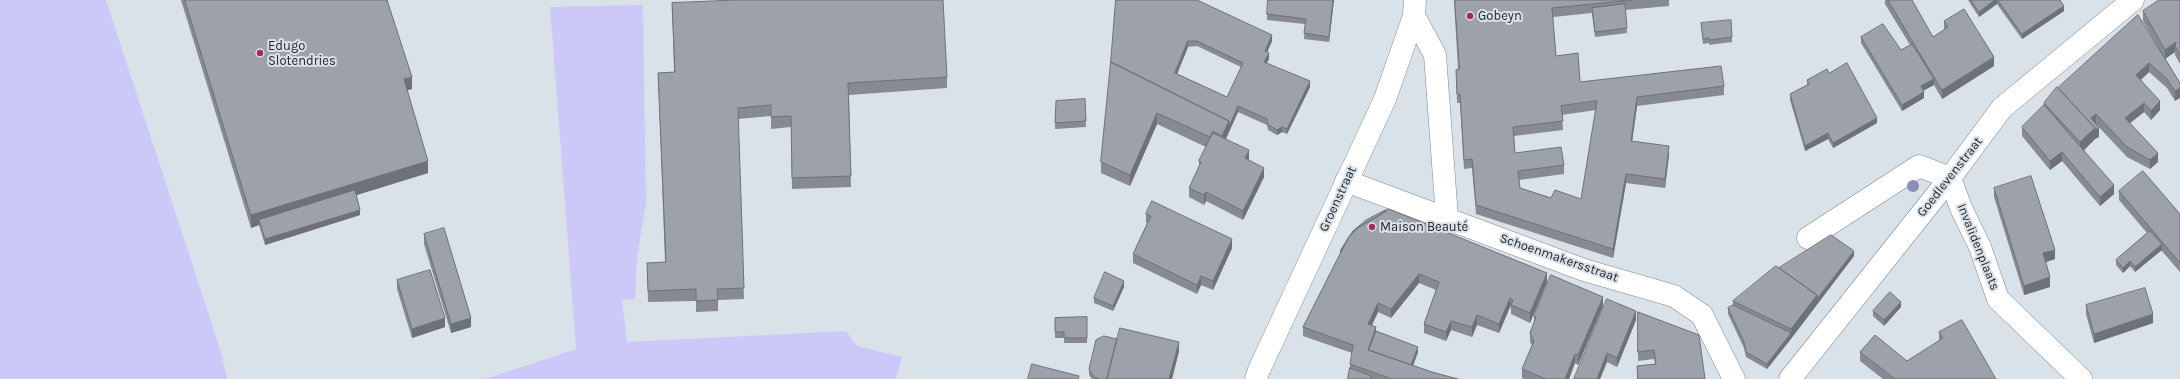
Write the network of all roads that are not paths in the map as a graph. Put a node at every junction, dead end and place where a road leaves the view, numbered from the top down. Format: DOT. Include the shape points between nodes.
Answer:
graph roads {
  1 [pos="2133,0"];
  2 [pos="1414,8"];
  3 [pos="1950,178"];
  4 [pos="1346,181"];
  5 [pos="1447,218"];
  6 [pos="1808,238"];
  7 [pos="1256,379"];
  8 [pos="1734,379"];
  9 [pos="1790,379"];
  10 [pos="2081,379"];
  1 -- 3 [label="street, Goedlevenstraat" via="2002,108"];
  2 -- 4 [label="street, Groenstraat" via="1385,99"];
  2 -- 5 [label="street, Groenstraat" via="1435,56"];
  3 -- 6 [label="street" via="1919,166"];
  3 -- 9 [label="street, Goedlevenstraat"];
  3 -- 10 [label="street, Invalidenplaats" via="1980,247 1998,299"];
  4 -- 5 [label="street, Schoenmakersstraat"];
  4 -- 7 [label="street, Groenstraat"];
  5 -- 8 [label="street, Schoenmakersstraat" via="1584,270 1674,296 1702,315"];
}
